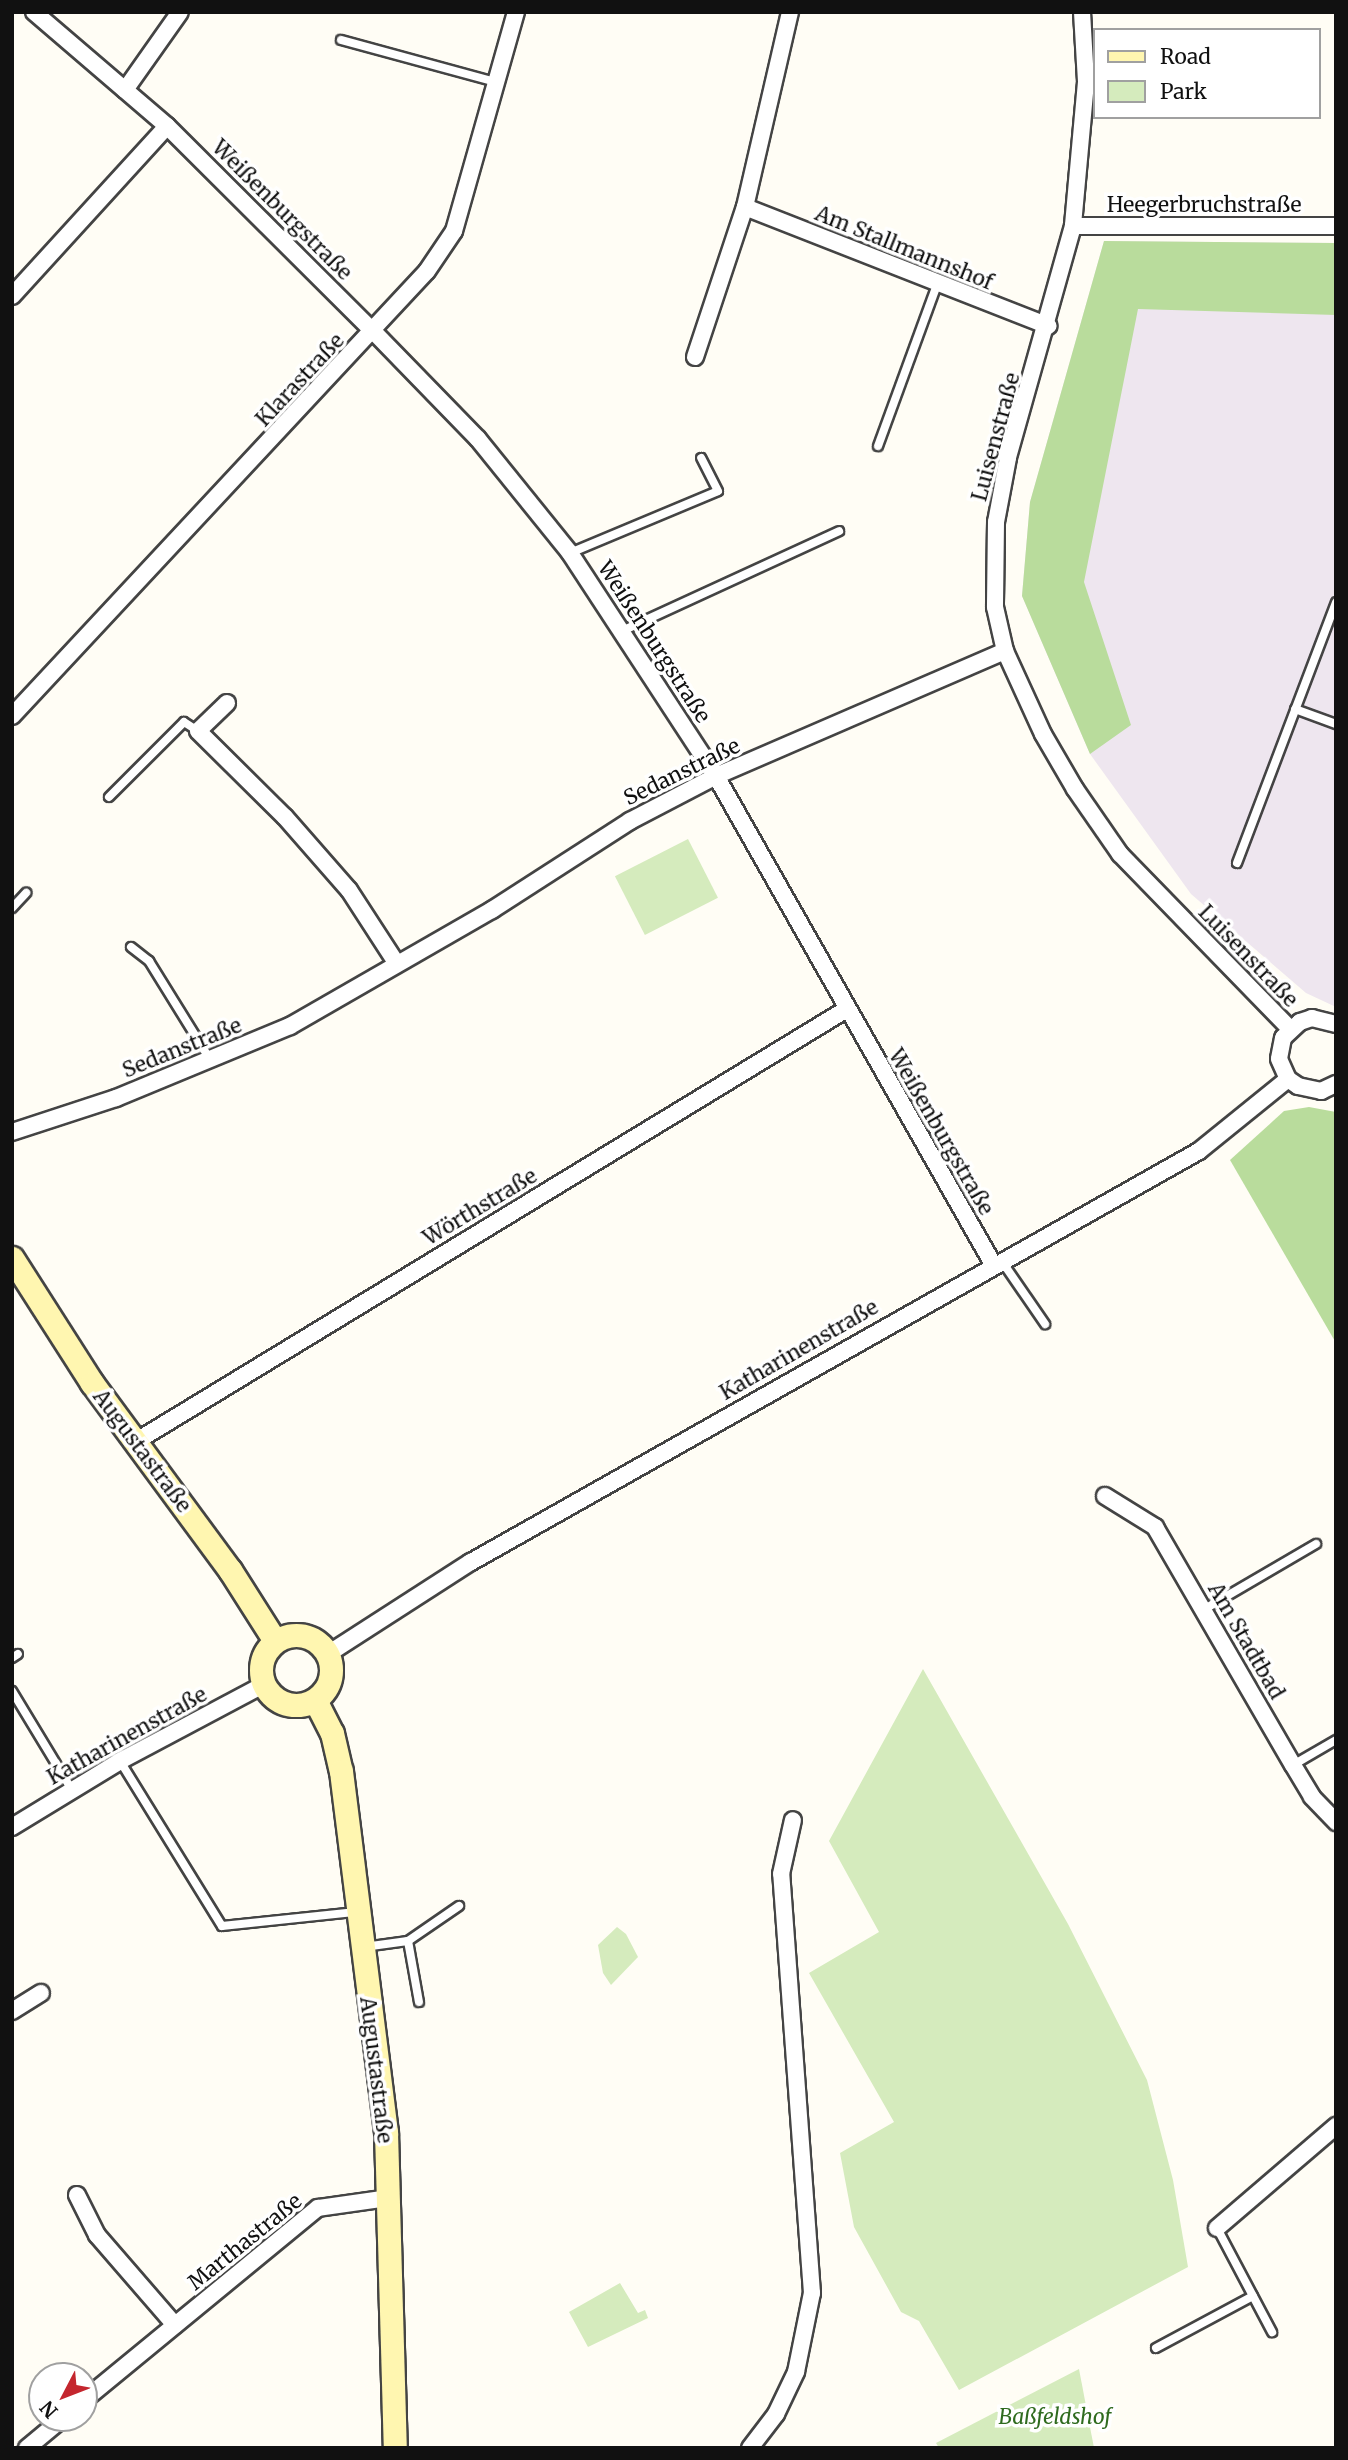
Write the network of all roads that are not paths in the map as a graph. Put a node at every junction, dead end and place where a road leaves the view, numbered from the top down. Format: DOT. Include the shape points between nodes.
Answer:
graph roads {
  1 [pos="33,12"];
  2 [pos="180,12"];
  3 [pos="516,12"];
  4 [pos="790,12"];
  5 [pos="1082,12"];
  6 [pos="341,40"];
  7 [pos="496,82"];
  8 [pos="125,90"];
  9 [pos="167,126"];
  10 [pos="745,207"];
  11 [pos="1073,226"];
  12 [pos="1336,226"];
  13 [pos="937,285"];
  14 [pos="12,296"];
  15 [pos="1048,327"];
  16 [pos="374,332"];
  17 [pos="695,357"];
  18 [pos="878,446"];
  19 [pos="701,458"];
  20 [pos="839,531"];
  21 [pos="569,553"];
  22 [pos="1336,602"];
  23 [pos="622,631"];
  24 [pos="1004,651"];
  25 [pos="227,702"];
  26 [pos="1295,709"];
  27 [pos="12,716"];
  28 [pos="1336,724"];
  29 [pos="198,731"];
  30 [pos="716,776"];
  31 [pos="109,797"];
  32 [pos="1237,863"];
  33 [pos="26,892"];
  34 [pos="12,908"];
  35 [pos="131,947"];
  36 [pos="397,964"];
  37 [pos="847,1009"];
  38 [pos="1336,1024"];
  39 [pos="1290,1029"];
  40 [pos="211,1061"];
  41 [pos="1288,1079"];
  42 [pos="1336,1084"];
  43 [pos="12,1132"];
  44 [pos="12,1258"];
  45 [pos="997,1262"];
  46 [pos="1045,1324"];
  47 [pos="135,1442"];
  48 [pos="1105,1496"];
  49 [pos="1316,1544"];
  50 [pos="1203,1610"];
  51 [pos="275,1641"];
  52 [pos="328,1654"];
  53 [pos="263,1685"];
  54 [pos="12,1691"];
  55 [pos="315,1700"];
  56 [pos="1336,1740"];
  57 [pos="120,1761"];
  58 [pos="1293,1765"];
  59 [pos="72,1790"];
  60 [pos="793,1820"];
  61 [pos="1336,1822"];
  62 [pos="12,1827"];
  63 [pos="459,1906"];
  64 [pos="356,1912"];
  65 [pos="408,1941"];
  66 [pos="361,1948"];
  67 [pos="41,1993"];
  68 [pos="419,2002"];
  69 [pos="12,2011"];
  70 [pos="1336,2126"];
  71 [pos="77,2194"];
  72 [pos="388,2198"];
  73 [pos="1217,2228"];
  74 [pos="1253,2296"];
  75 [pos="175,2325"];
  76 [pos="1272,2332"];
  77 [pos="1156,2348"];
  78 [pos="98,2388"];
  79 [pos="46,2432"];
  80 [pos="27,2448"];
  81 [pos="395,2448"];
  82 [pos="750,2448"];
  1 -- 8 [label="street, Weißenburgstraße"];
  2 -- 8 [label="street"];
  3 -- 7 [label="street, Klarastraße"];
  4 -- 10 [label="street"];
  5 -- 11 [label="street, Luisenstraße" via="1086,82"];
  6 -- 7 [label="lane"];
  7 -- 16 [label="street, Klarastraße" via="454,231 427,271"];
  8 -- 9 [label="street, Weißenburgstraße"];
  9 -- 14 [label="street"];
  9 -- 16 [label="street, Weißenburgstraße"];
  10 -- 13 [label="street, Am Stallmannshof"];
  10 -- 17 [label="street"];
  11 -- 12 [label="street, Heegerbruchstraße"];
  11 -- 15 [label="street, Luisenstraße"];
  13 -- 15 [label="street, Am Stallmannshof"];
  13 -- 18 [label="lane"];
  15 -- 24 [label="street, Luisenstraße" via="1008,458 996,522 995,607"];
  16 -- 21 [label="street, Weißenburgstraße" via="478,439"];
  16 -- 27 [label="street, Klarastraße"];
  19 -- 21 [label="lane" via="718,491"];
  20 -- 23 [label="lane"];
  21 -- 23 [label="street, Weißenburgstraße"];
  22 -- 26 [label="lane"];
  23 -- 30 [label="street, Weißenburgstraße"];
  24 -- 30 [label="street, Sedanstraße"];
  24 -- 39 [label="street, Luisenstraße" via="1043,734 1120,854"];
  25 -- 29 [label="street"];
  26 -- 28 [label="lane"];
  26 -- 32 [label="lane"];
  29 -- 31 [label="lane" via="184,722"];
  29 -- 36 [label="street" via="285,817 349,890"];
  30 -- 36 [label="street, Sedanstraße" via="630,821"];
  30 -- 37 [label="street, Weißenburgstraße"];
  33 -- 34 [label="lane"];
  35 -- 40 [label="lane" via="149,961"];
  36 -- 40 [label="street, Sedanstraße" via="290,1026"];
  37 -- 45 [label="street, Weißenburgstraße"];
  37 -- 47 [label="street, Wörthstraße"];
  38 -- 39 [label="street, Luisenstraße" via="1312,1018"];
  39 -- 41 [label="street, Luisenstraße" via="1279,1059"];
  40 -- 43 [label="street, Sedanstraße"];
  41 -- 42 [label="street" via="1309,1091"];
  41 -- 45 [label="street, Katharinenstraße" via="1199,1151"];
  44 -- 47 [label="main road, Augustastraße"];
  45 -- 46 [label="lane"];
  45 -- 52 [label="street, Katharinenstraße" via="471,1562"];
  47 -- 51 [label="main road, Augustastraße" via="230,1570"];
  48 -- 50 [label="street, Am Stadtbad" via="1155,1527"];
  49 -- 50 [label="lane"];
  50 -- 58 [label="street, Am Stadtbad"];
  51 -- 52 [label="main road" via="298,1634 310,1637"];
  51 -- 53 [label="main road" via="261,1661"];
  52 -- 55 [label="main road" via="328,1685"];
  53 -- 55 [label="main road" via="270,1695 292,1705"];
  53 -- 57 [label="street, Katharinenstraße"];
  54 -- 59 [label="lane"];
  55 -- 64 [label="main road, Augustastraße" via="332,1733 341,1771"];
  56 -- 58 [label="lane"];
  57 -- 59 [label="street, Katharinenstraße"];
  57 -- 64 [label="lane" via="222,1926"];
  58 -- 61 [label="street, Am Stadtbad"];
  59 -- 62 [label="street, Katharinenstraße"];
  60 -- 82 [label="street" via="781,1874 812,2293 796,2372 776,2414"];
  63 -- 65 [label="lane"];
  64 -- 66 [label="main road, Augustastraße"];
  65 -- 66 [label="lane"];
  65 -- 68 [label="lane"];
  66 -- 72 [label="main road, Augustastraße" via="386,2132"];
  67 -- 69 [label="street"];
  70 -- 73 [label="street"];
  71 -- 75 [label="street" via="97,2235"];
  72 -- 75 [label="street, Marthastraße" via="318,2208"];
  72 -- 81 [label="main road, Augustastraße"];
  73 -- 74 [label="lane"];
  74 -- 76 [label="lane"];
  74 -- 77 [label="lane"];
  75 -- 78 [label="street, Marthastraße"];
  79 -- 80 [label="street"];
}
